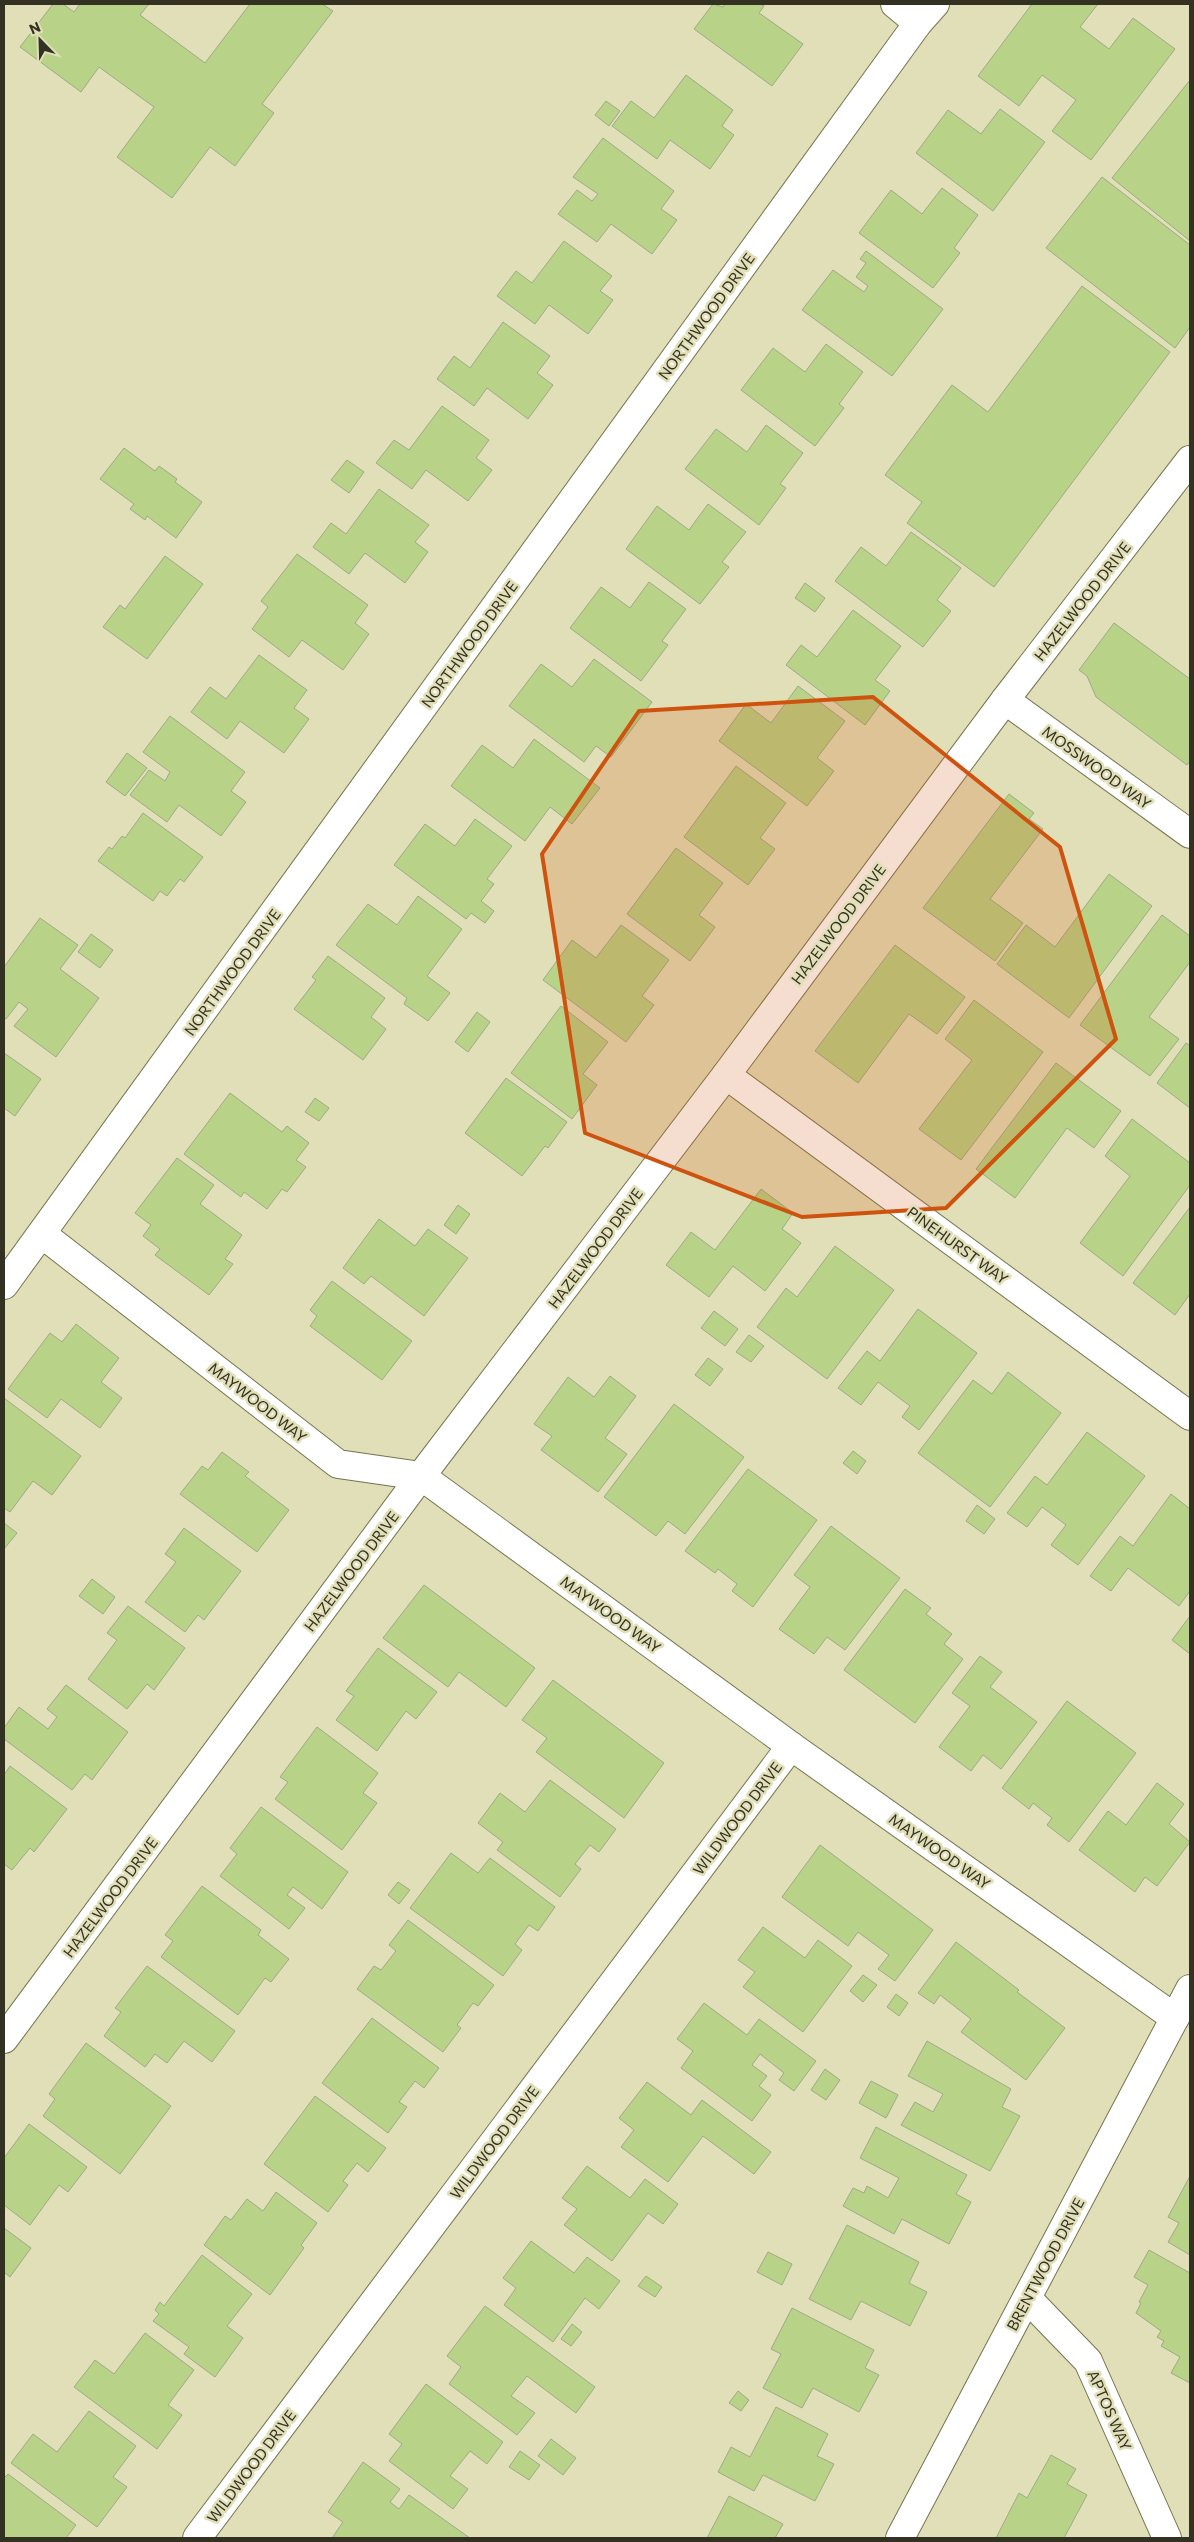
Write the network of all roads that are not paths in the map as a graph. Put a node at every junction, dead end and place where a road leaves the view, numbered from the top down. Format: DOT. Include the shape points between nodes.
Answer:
graph roads {
  1 [pos="895,4"];
  2 [pos="927,14"];
  3 [pos="1190,460"];
  4 [pos="1005,700"];
  5 [pos="1190,834"];
  6 [pos="726,1075"];
  7 [pos="42,1234"];
  8 [pos="4,1285"];
  9 [pos="1190,1416"];
  10 [pos="421,1476"];
  11 [pos="791,1746"];
  12 [pos="1190,1989"];
  13 [pos="1175,2018"];
  14 [pos="4,2039"];
  15 [pos="1027,2298"];
  16 [pos="198,2538"];
  17 [pos="900,2538"];
  18 [pos="1167,2538"];
  1 -- 2 [label="street"];
  2 -- 7 [label="street, NORTHWOOD DRIVE"];
  3 -- 4 [label="street, HAZELWOOD DRIVE"];
  4 -- 5 [label="street, MOSSWOOD WAY"];
  4 -- 6 [label="street, HAZELWOOD DRIVE"];
  6 -- 9 [label="street, PINEHURST WAY"];
  6 -- 10 [label="street, HAZELWOOD DRIVE"];
  7 -- 8 [label="street, NORTHWOOD DRIVE"];
  7 -- 10 [label="street, MAYWOOD WAY" via="338,1464"];
  10 -- 11 [label="street, MAYWOOD WAY"];
  10 -- 14 [label="street, HAZELWOOD DRIVE"];
  11 -- 13 [label="street, MAYWOOD WAY"];
  11 -- 16 [label="street, WILDWOOD DRIVE"];
  12 -- 13 [label="street, BRENTWOOD DRIVE"];
  13 -- 15 [label="street, BRENTWOOD DRIVE"];
  15 -- 17 [label="street, BRENTWOOD DRIVE"];
  15 -- 18 [label="street, APTOS WAY" via="1088,2361"];
}
